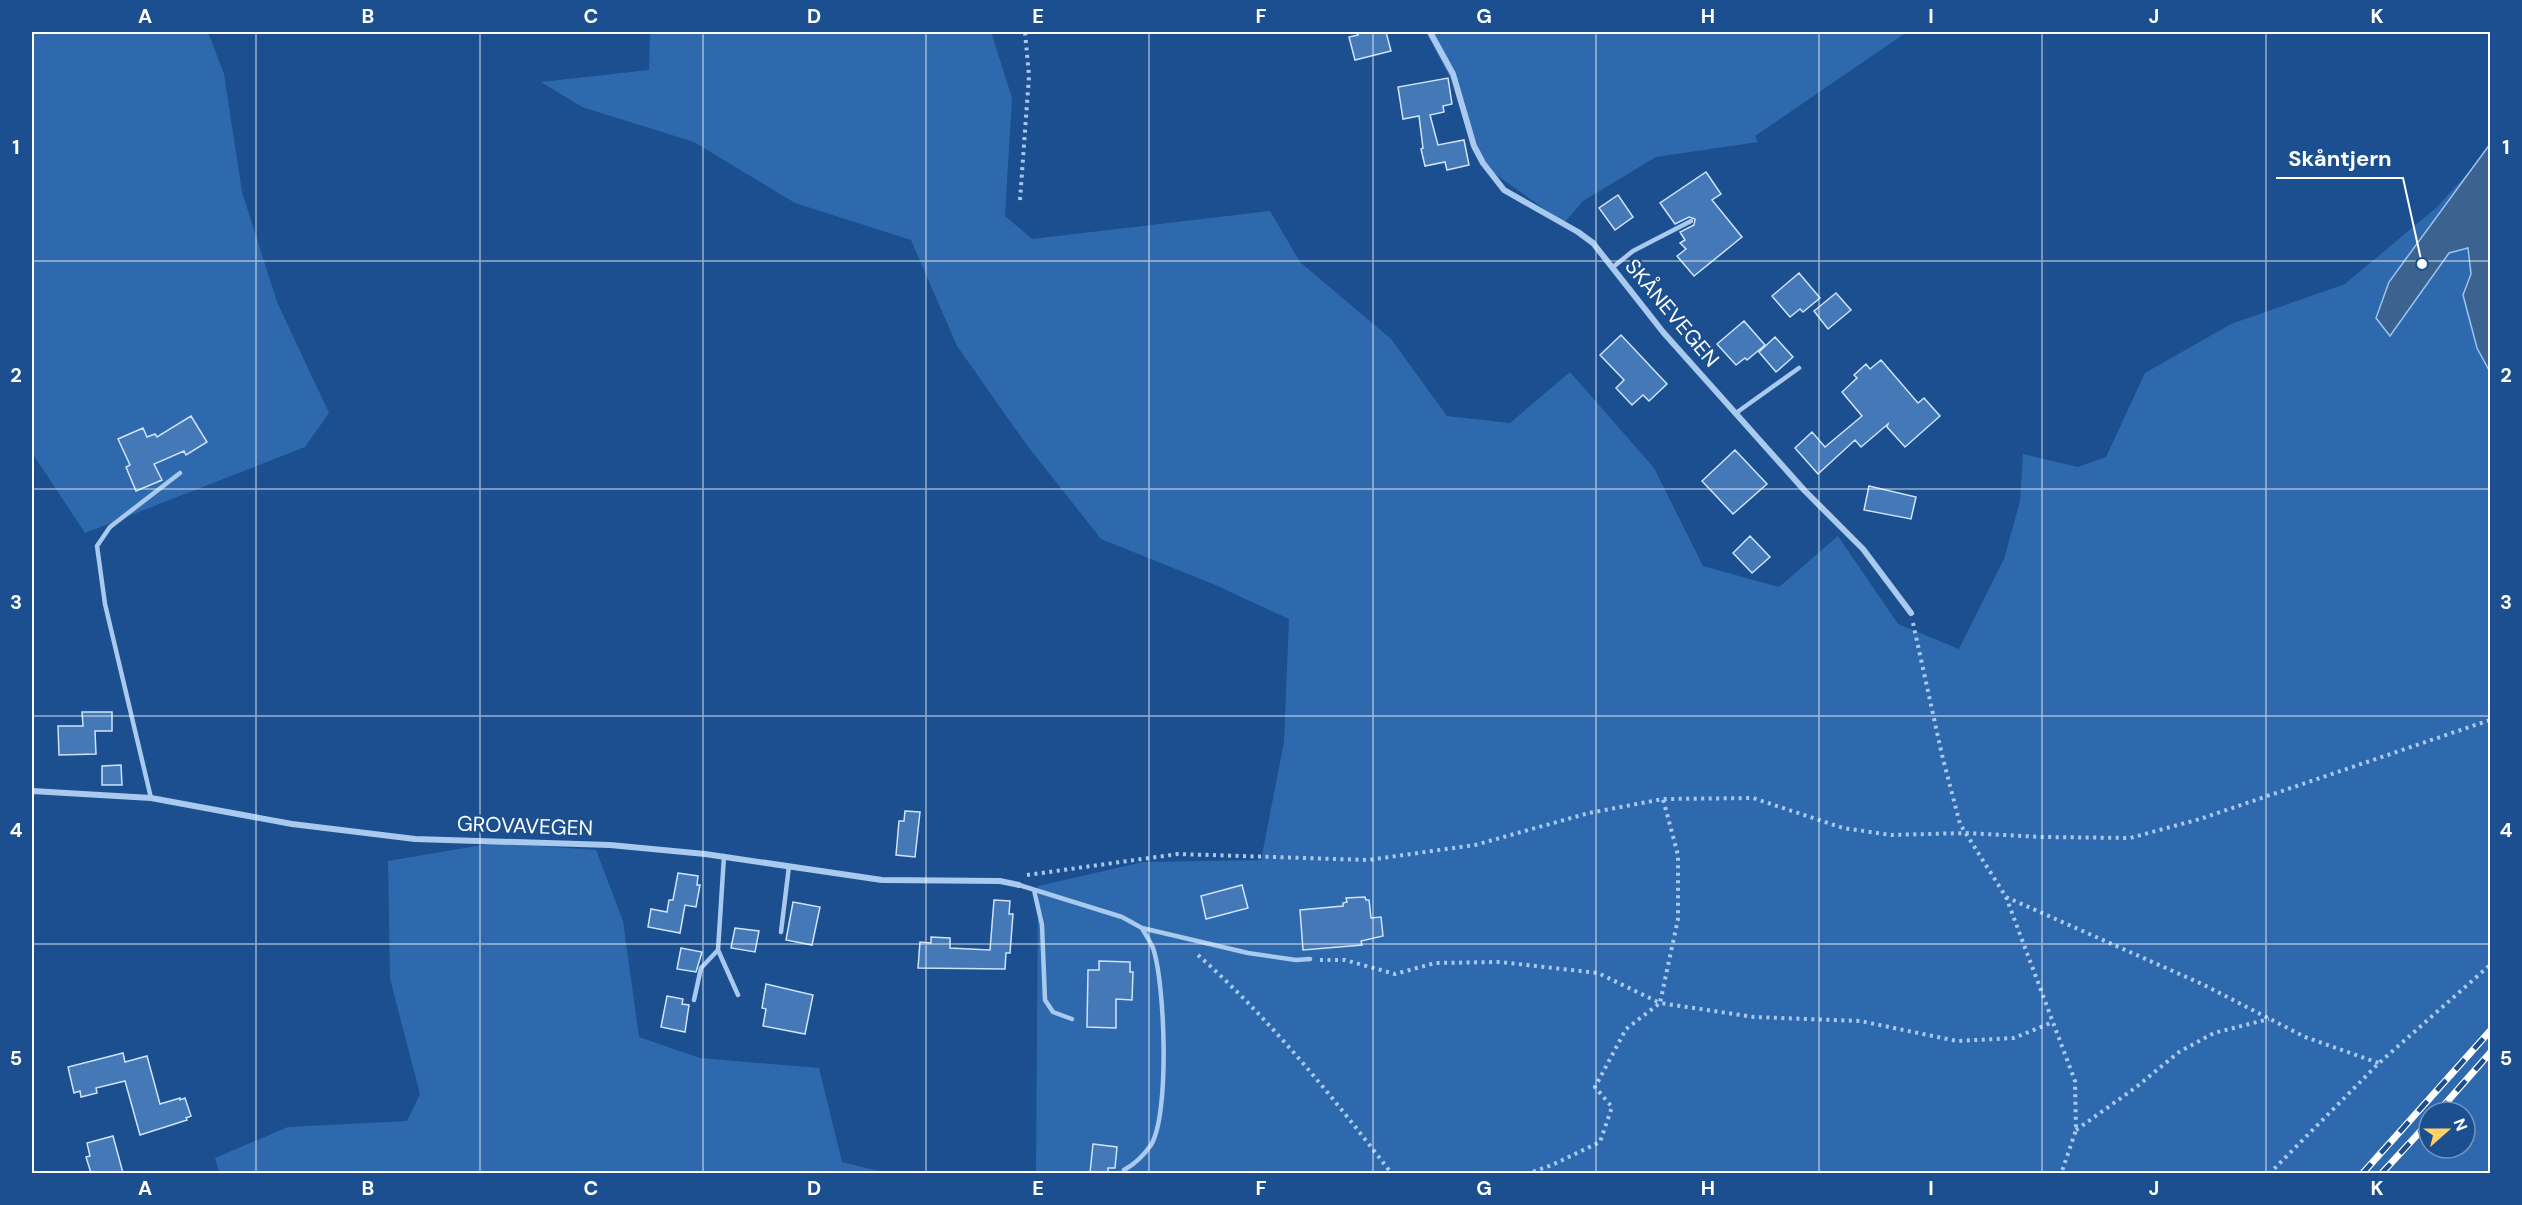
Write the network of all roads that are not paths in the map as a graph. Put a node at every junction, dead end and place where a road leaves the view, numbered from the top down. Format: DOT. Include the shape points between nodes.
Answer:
graph roads {
  1 [pos="1430,32"];
  2 [pos="1691,221"];
  3 [pos="1613,267"];
  4 [pos="1799,368"];
  5 [pos="1736,413"];
  6 [pos="180,474"];
  7 [pos="1911,614"];
  8 [pos="32,791"];
  9 [pos="151,798"];
  10 [pos="724,856"];
  11 [pos="789,866"];
  12 [pos="1019,885"];
  13 [pos="1034,890"];
  14 [pos="1142,928"];
  15 [pos="781,932"];
  16 [pos="718,950"];
  17 [pos="1310,959"];
  18 [pos="738,995"];
  19 [pos="694,1000"];
  20 [pos="1072,1019"];
  21 [pos="1124,1170"];
  1 -- 3 [label="street, SKÅNEVEGEN" via="1453,74 1474,146 1504,190 1578,232"];
  2 -- 3 [label="lane" via="1633,251"];
  3 -- 5 [label="street, SKÅNEVEGEN" via="1663,332"];
  4 -- 5 [label="lane"];
  5 -- 7 [label="street, SKÅNEVEGEN" via="1863,549"];
  6 -- 9 [label="lane" via="110,526 97,546 105,604"];
  8 -- 9 [label="street, GROVAVEGEN"];
  9 -- 10 [label="street, GROVAVEGEN" via="292,824 415,839 610,845"];
  10 -- 11 [label="street, GROVAVEGEN"];
  10 -- 16 [label="lane"];
  11 -- 12 [label="street, GROVAVEGEN" via="882,880 1000,881"];
  11 -- 15 [label="lane"];
  12 -- 13 [label="lane"];
  13 -- 14 [label="lane" via="1122,917"];
  13 -- 20 [label="lane" via="1042,925 1045,1000 1053,1012"];
  14 -- 17 [label="lane" via="1248,953"];
  14 -- 21 [label="lane" via="1153,948 1159,976 1162,1112 1151,1144 1136,1163"];
  16 -- 18 [label="lane"];
  16 -- 19 [label="lane" via="701,968"];
}
